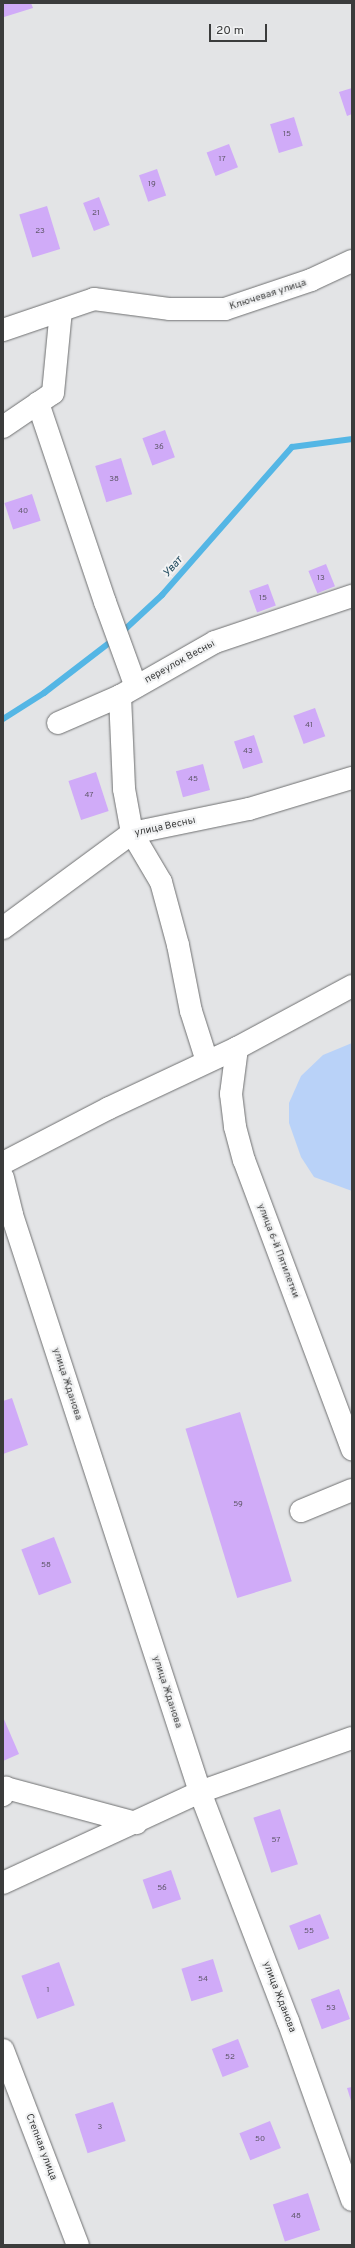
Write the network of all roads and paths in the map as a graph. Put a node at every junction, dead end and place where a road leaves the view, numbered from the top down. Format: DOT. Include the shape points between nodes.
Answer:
graph roads {
  1 [pos="352,261"];
  2 [pos="61,310"];
  3 [pos="3,330"];
  4 [pos="38,403"];
  5 [pos="3,426"];
  6 [pos="352,596"];
  7 [pos="128,691"];
  8 [pos="58,723"];
  9 [pos="352,778"];
  10 [pos="132,833"];
  11 [pos="3,928"];
  12 [pos="352,986"];
  13 [pos="237,1048"];
  14 [pos="208,1061"];
  15 [pos="3,1163"];
  16 [pos="3,1178"];
  17 [pos="348,1425"];
  18 [pos="352,1449"];
  19 [pos="352,1490"];
  20 [pos="302,1511"];
  21 [pos="352,1738"];
  22 [pos="200,1792"];
  23 [pos="3,1795"];
  24 [pos="136,1823"];
  25 [pos="3,1883"];
  26 [pos="3,2050"];
  27 [pos="352,2200"];
  28 [pos="78,2245"];
  1 -- 2 [label="street, Ключевая улица" via="311,280 225,309 170,308 94,299"];
  2 -- 3 [label="street, Ключевая улица"];
  2 -- 4 [label="street" via="53,394"];
  4 -- 5 [label="street"];
  4 -- 7 [label="street" via="105,602"];
  6 -- 7 [label="street, переулок Весны" via="215,642"];
  7 -- 8 [label="street, переулок Весны"];
  7 -- 10 [label="street" via="124,789"];
  9 -- 10 [label="street, улица Весны" via="249,809"];
  10 -- 11 [label="street, улица Весны"];
  10 -- 14 [label="street" via="161,882 178,945 191,1011"];
  12 -- 13 [label="street"];
  13 -- 14 [label="street"];
  13 -- 17 [label="street, улица 6-й Пятилетки" via="232,1094 235,1128 244,1160"];
  14 -- 15 [label="street" via="109,1108"];
  16 -- 22 [label="street, улица Жданова" via="14,1223"];
  17 -- 18 [label="street, улица 6-й Пятилетки"];
  19 -- 20 [label="street"];
  21 -- 22 [label="street"];
  22 -- 24 [label="street"];
  22 -- 27 [label="street, улица Жданова" via="288,2020"];
  23 -- 24 [label="street" via="6,1788"];
  24 -- 25 [label="street"];
  26 -- 28 [label="street, Степная улица"];
}
